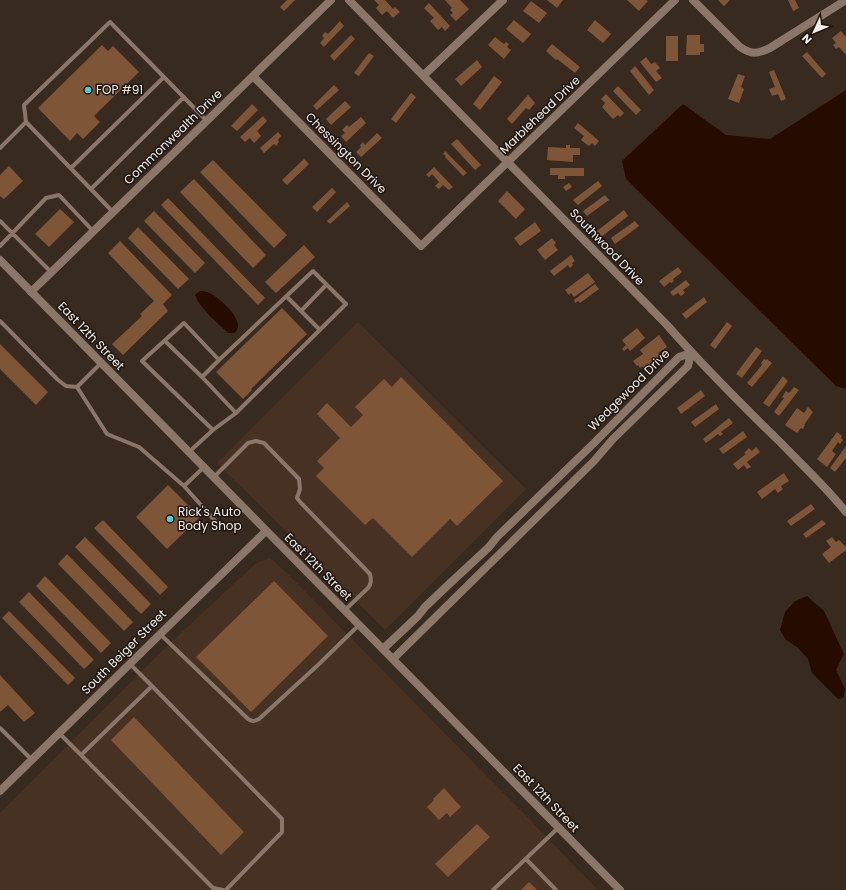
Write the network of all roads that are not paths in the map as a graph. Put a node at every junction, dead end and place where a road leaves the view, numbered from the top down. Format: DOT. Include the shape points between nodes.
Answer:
graph roads {
  1 [pos="331,0"];
  2 [pos="350,0"];
  3 [pos="503,0"];
  4 [pos="675,0"];
  5 [pos="693,0"];
  6 [pos="846,0"];
  7 [pos="424,75"];
  8 [pos="253,76"];
  9 [pos="164,77"];
  10 [pos="184,97"];
  11 [pos="207,121"];
  12 [pos="26,122"];
  13 [pos="0,148"];
  14 [pos="508,163"];
  15 [pos="71,168"];
  16 [pos="91,189"];
  17 [pos="113,212"];
  18 [pos="0,221"];
  19 [pos="93,231"];
  20 [pos="12,233"];
  21 [pos="0,246"];
  22 [pos="421,246"];
  23 [pos="0,260"];
  24 [pos="51,272"];
  25 [pos="326,285"];
  26 [pos="31,292"];
  27 [pos="287,297"];
  28 [pos="301,311"];
  29 [pos="0,321"];
  30 [pos="320,330"];
  31 [pos="165,341"];
  32 [pos="691,353"];
  33 [pos="219,360"];
  34 [pos="101,363"];
  35 [pos="202,378"];
  36 [pos="78,387"];
  37 [pos="236,413"];
  38 [pos="213,430"];
  39 [pos="189,452"];
  40 [pos="204,467"];
  41 [pos="214,478"];
  42 [pos="184,486"];
  43 [pos="846,512"];
  44 [pos="217,523"];
  45 [pos="266,531"];
  46 [pos="345,610"];
  47 [pos="360,625"];
  48 [pos="160,634"];
  49 [pos="383,649"];
  50 [pos="392,659"];
  51 [pos="130,663"];
  52 [pos="152,686"];
  53 [pos="0,728"];
  54 [pos="59,733"];
  55 [pos="81,755"];
  56 [pos="32,760"];
  57 [pos="0,791"];
  58 [pos="558,828"];
  59 [pos="526,859"];
  60 [pos="224,890"];
  61 [pos="493,890"];
  62 [pos="556,890"];
  63 [pos="620,890"];
  1 -- 8 [label="street, Commonwealth Drive"];
  2 -- 7 [label="street, Southwood Drive"];
  3 -- 7 [label="street"];
  4 -- 14 [label="street, Marblehead Drive"];
  5 -- 6 [label="street" via="740,47 756,53 770,48"];
  7 -- 14 [label="street, Southwood Drive"];
  8 -- 11 [label="street, Commonwealth Drive"];
  8 -- 22 [label="street, Chessington Drive"];
  9 -- 10 [label="lane"];
  9 -- 12 [label="lane" via="110,22 24,105"];
  9 -- 15 [label="lane"];
  10 -- 11 [label="lane"];
  10 -- 16 [label="lane"];
  11 -- 17 [label="street, Commonwealth Drive"];
  12 -- 13 [label="lane"];
  12 -- 15 [label="lane"];
  14 -- 22 [label="street, Marblehead Drive"];
  14 -- 32 [label="street, Southwood Drive" via="667,325"];
  15 -- 16 [label="lane"];
  16 -- 17 [label="lane"];
  17 -- 19 [label="street, Commonwealth Drive"];
  18 -- 20 [label="lane"];
  19 -- 20 [label="lane" via="59,196 46,198"];
  19 -- 24 [label="street, Commonwealth Drive"];
  20 -- 21 [label="lane"];
  20 -- 24 [label="lane"];
  23 -- 26 [label="street, East 12th Street"];
  24 -- 26 [label="street, Commonwealth Drive"];
  25 -- 27 [label="lane" via="313,271"];
  25 -- 28 [label="lane"];
  25 -- 30 [label="lane" via="346,304"];
  26 -- 34 [label="street, East 12th Street"];
  27 -- 28 [label="lane"];
  27 -- 33 [label="lane"];
  28 -- 30 [label="lane"];
  29 -- 36 [label="lane" via="58,380 66,386"];
  30 -- 37 [label="lane"];
  31 -- 33 [label="lane" via="184,323"];
  31 -- 35 [label="lane"];
  31 -- 38 [label="lane" via="142,361"];
  32 -- 43 [label="street, Southwood Drive"];
  32 -- 49 [label="street, Wedgewood Drive" via="679,357"];
  32 -- 50 [label="street, Wedgewood Drive" via="688,366"];
  33 -- 35 [label="lane"];
  34 -- 36 [label="lane"];
  34 -- 39 [label="street, East 12th Street"];
  35 -- 37 [label="lane"];
  36 -- 42 [label="lane" via="107,434 139,447"];
  37 -- 38 [label="lane"];
  38 -- 39 [label="lane"];
  39 -- 40 [label="street, East 12th Street"];
  40 -- 41 [label="street, East 12th Street"];
  40 -- 42 [label="lane"];
  41 -- 45 [label="street, East 12th Street"];
  41 -- 46 [label="lane" via="248,443 264,443 299,479 298,498 301,503 370,574 371,584"];
  42 -- 44 [label="lane"];
  45 -- 46 [label="street, East 12th Street"];
  45 -- 48 [label="street, South Beiger Street"];
  46 -- 47 [label="street, East 12th Street"];
  47 -- 48 [label="lane" via="256,721 248,719"];
  47 -- 49 [label="street, East 12th Street"];
  48 -- 51 [label="street, South Beiger Street"];
  49 -- 50 [label="street, East 12th Street"];
  50 -- 58 [label="street, East 12th Street"];
  51 -- 52 [label="lane"];
  51 -- 54 [label="street, South Beiger Street"];
  52 -- 55 [label="lane"];
  52 -- 60 [label="lane" via="282,818 282,832"];
  53 -- 56 [label="lane"];
  54 -- 55 [label="lane"];
  54 -- 56 [label="street, South Beiger Street"];
  55 -- 60 [label="lane" via="213,888"];
  56 -- 57 [label="street, South Beiger Street"];
  58 -- 59 [label="lane"];
  58 -- 63 [label="street, East 12th Street"];
  59 -- 61 [label="lane"];
  59 -- 62 [label="lane"];
}
